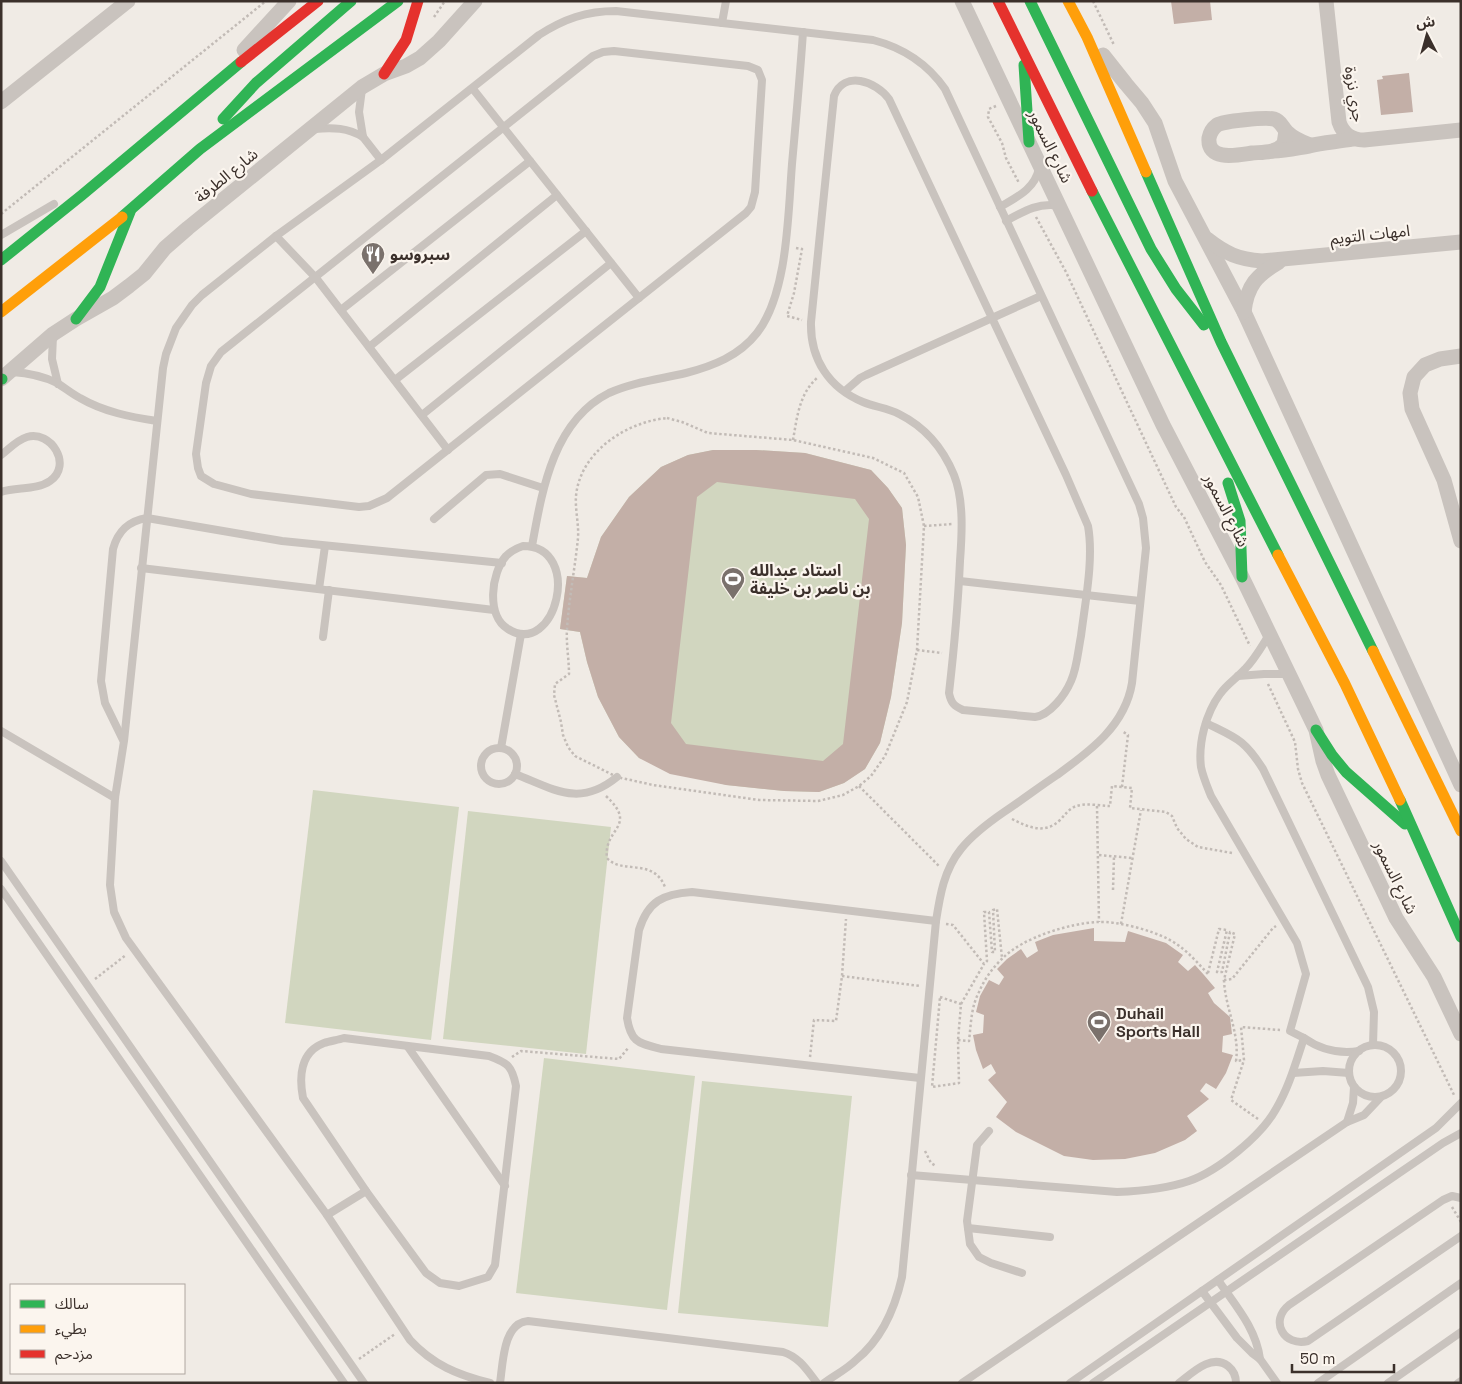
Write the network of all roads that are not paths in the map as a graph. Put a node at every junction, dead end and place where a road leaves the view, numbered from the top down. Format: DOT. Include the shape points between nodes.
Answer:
graph roads {
  1 [pos="128,1"];
  2 [pos="289,1"];
  3 [pos="318,1"];
  4 [pos="351,1"];
  5 [pos="398,1"];
  6 [pos="418,1"];
  7 [pos="475,1"];
  8 [pos="726,1"];
  9 [pos="962,1"];
  10 [pos="998,1"];
  11 [pos="1030,1"];
  12 [pos="1068,1"];
  13 [pos="1326,1"];
  14 [pos="722,23"];
  15 [pos="803,32"];
  16 [pos="1087,37"];
  17 [pos="1024,56"];
  18 [pos="384,74"];
  19 [pos="215,83"];
  20 [pos="362,87"];
  21 [pos="473,89"];
  22 [pos="1,102"];
  23 [pos="504,128"];
  24 [pos="312,129"];
  25 [pos="1461,130"];
  26 [pos="1286,131"];
  27 [pos="363,137"];
  28 [pos="1353,139"];
  29 [pos="1029,142"];
  30 [pos="1310,145"];
  31 [pos="200,148"];
  32 [pos="1273,151"];
  33 [pos="381,160"];
  34 [pos="530,161"];
  35 [pos="1040,163"];
  36 [pos="82,195"];
  37 [pos="557,195"];
  38 [pos="1060,206"];
  39 [pos="1000,207"];
  40 [pos="130,212"];
  41 [pos="1006,221"];
  42 [pos="586,231"];
  43 [pos="1,235"];
  44 [pos="276,236"];
  45 [pos="1203,237"];
  46 [pos="1461,242"];
  47 [pos="1,260"];
  48 [pos="1283,260"];
  49 [pos="611,263"];
  50 [pos="316,278"];
  51 [pos="1041,296"];
  52 [pos="639,298"];
  53 [pos="341,310"];
  54 [pos="1,312"];
  55 [pos="1244,312"];
  56 [pos="76,318"];
  57 [pos="992,318"];
  58 [pos="53,334"];
  59 [pos="1221,342"];
  60 [pos="370,347"];
  61 [pos="1461,356"];
  62 [pos="4,377"];
  63 [pos="394,380"];
  64 [pos="58,384"];
  65 [pos="845,391"];
  66 [pos="422,415"];
  67 [pos="158,421"];
  68 [pos="1221,442"];
  69 [pos="448,450"];
  70 [pos="1,455"];
  71 [pos="543,488"];
  72 [pos="1,492"];
  73 [pos="1457,517"];
  74 [pos="146,518"];
  75 [pos="434,519"];
  76 [pos="1461,541"];
  77 [pos="325,546"];
  78 [pos="532,546"];
  79 [pos="502,563"];
  80 [pos="141,568"];
  81 [pos="1242,578"];
  82 [pos="960,581"];
  83 [pos="319,589"];
  84 [pos="329,590"];
  85 [pos="1086,596"];
  86 [pos="1140,601"];
  87 [pos="494,610"];
  88 [pos="521,634"];
  89 [pos="1269,635"];
  90 [pos="324,637"];
  91 [pos="1288,674"];
  92 [pos="1238,676"];
  93 [pos="1206,723"];
  94 [pos="1316,730"];
  95 [pos="1,731"];
  96 [pos="124,741"];
  97 [pos="501,748"];
  98 [pos="515,774"];
  99 [pos="617,777"];
  100 [pos="1461,785"];
  101 [pos="115,798"];
  102 [pos="1460,829"];
  103 [pos="1420,842"];
  104 [pos="1,861"];
  105 [pos="1,889"];
  106 [pos="936,921"];
  107 [pos="1461,937"];
  108 [pos="1461,1034"];
  109 [pos="1304,1038"];
  110 [pos="1373,1045"];
  111 [pos="408,1046"];
  112 [pos="1359,1051"];
  113 [pos="1293,1073"];
  114 [pos="1349,1073"];
  115 [pos="920,1078"];
  116 [pos="1354,1087"];
  117 [pos="1381,1097"];
  118 [pos="1460,1105"];
  119 [pos="1347,1122"];
  120 [pos="989,1131"];
  121 [pos="1461,1133"];
  122 [pos="911,1175"];
  123 [pos="972,1179"];
  124 [pos="505,1186"];
  125 [pos="366,1190"];
  126 [pos="1461,1198"];
  127 [pos="327,1214"];
  128 [pos="968,1228"];
  129 [pos="1461,1236"];
  130 [pos="1050,1237"];
  131 [pos="1022,1273"];
  132 [pos="1218,1280"];
  133 [pos="1461,1284"];
  134 [pos="1202,1291"];
  135 [pos="1225,1291"];
  136 [pos="1210,1302"];
  137 [pos="1461,1332"];
  138 [pos="1260,1358"];
  139 [pos="344,1383"];
  140 [pos="364,1383"];
  141 [pos="490,1383"];
  142 [pos="500,1383"];
  143 [pos="817,1383"];
  144 [pos="824,1383"];
  145 [pos="962,1383"];
  146 [pos="1070,1383"];
  147 [pos="1093,1383"];
  148 [pos="1178,1383"];
  149 [pos="1236,1383"];
  150 [pos="1277,1383"];
  151 [pos="1318,1383"];
  152 [pos="1388,1383"];
  1 -- 22 [label="street"];
  2 -- 19 [label="street"];
  3 -- 19 [label="main road"];
  4 -- 31 [label="main road" via="256,83"];
  5 -- 31 [label="main road"];
  6 -- 18 [label="main road" via="406,40"];
  7 -- 18 [label="street, شارع الطرفة" via="439,42 420,58"];
  8 -- 14 [label="lane"];
  9 -- 29 [label="street, شارع السمور"];
  10 -- 17 [label="main road, شارع السمور"];
  11 -- 59 [label="main road" via="1153,253 1202,323"];
  12 -- 16 [label="main road"];
  13 -- 28 [label="street, جري نزوة" via="1339,122"];
  14 -- 15 [label="lane"];
  14 -- 21 [label="lane" via="616,11 583,14 539,35"];
  15 -- 39 [label="lane" via="886,43 929,69 945,89"];
  15 -- 71 [label="lane" via="779,283 758,332 745,346 709,367 632,385 609,393 589,406 562,440"];
  16 -- 45 [label="street" via="1150,112 1175,181"];
  16 -- 59 [label="main road"];
  17 -- 29 [label="main road"];
  17 -- 68 [label="main road, شارع السمور"];
  18 -- 20 [label="street, شارع الطرفة"];
  19 -- 36 [label="main road"];
  20 -- 24 [label="street, شارع الطرفة"];
  20 -- 27 [label="lane" via="359,112"];
  21 -- 23 [label="lane"];
  21 -- 33 [label="lane"];
  23 -- 34 [label="lane"];
  23 -- 50 [label="lane"];
  23 -- 52 [label="lane" via="593,56 603,52 728,63 758,70 762,80 761,108 755,192 750,207 741,218"];
  24 -- 27 [label="lane" via="343,128"];
  24 -- 56 [label="street, شارع الطرفة" via="188,228 165,248 144,274 113,298"];
  25 -- 28 [label="street, جري نزوة"];
  26 -- 30 [label="street"];
  26 -- 32 [label="street" via="1284,144"];
  26 -- 32 [label="street" via="1281,123 1267,119 1222,123 1210,133 1212,148 1219,155"];
  27 -- 33 [label="lane"];
  28 -- 30 [label="street"];
  29 -- 35 [label="street, شارع السمور"];
  30 -- 32 [label="street"];
  31 -- 40 [label="main road"];
  33 -- 44 [label="lane"];
  34 -- 37 [label="lane"];
  34 -- 53 [label="lane"];
  35 -- 38 [label="street, شارع السمور"];
  35 -- 39 [label="lane" via="1034,183"];
  36 -- 43 [label="lane" via="55,204"];
  36 -- 47 [label="main road"];
  37 -- 42 [label="lane"];
  37 -- 60 [label="lane"];
  38 -- 41 [label="lane" via="1045,204 1030,208"];
  38 -- 81 [label="street, شارع السمور" via="1163,425"];
  39 -- 41 [label="lane"];
  40 -- 54 [label="main road"];
  40 -- 56 [label="main road" via="100,287"];
  41 -- 51 [label="lane"];
  42 -- 49 [label="lane"];
  42 -- 63 [label="lane"];
  44 -- 50 [label="lane"];
  44 -- 67 [label="lane" via="202,295 184,316 166,354"];
  45 -- 48 [label="street, امهات التويم" via="1235,257"];
  45 -- 55 [label="street"];
  46 -- 48 [label="street, امهات التويم"];
  48 -- 55 [label="street, امهات التويم" via="1253,283 1246,297"];
  49 -- 52 [label="lane"];
  49 -- 66 [label="lane"];
  50 -- 53 [label="lane"];
  50 -- 69 [label="lane" via="215,359 208,374 197,447 201,476 214,484 251,494 369,506 387,498"];
  51 -- 57 [label="lane"];
  51 -- 86 [label="lane" via="1139,504 1146,533"];
  52 -- 69 [label="lane"];
  53 -- 60 [label="lane"];
  55 -- 100 [label="street"];
  56 -- 58 [label="street, شارع الطرفة"];
  57 -- 65 [label="lane" via="866,375"];
  57 -- 65 [label="lane" via="889,99 880,88 868,82 847,83 838,88 834,96 811,322 818,363 824,373"];
  57 -- 85 [label="lane" via="1088,526"];
  58 -- 62 [label="street, شارع الطرفة"];
  58 -- 64 [label="lane" via="52,359"];
  59 -- 102 [label="main road"];
  60 -- 63 [label="lane"];
  61 -- 73 [label="street" via="1440,358 1425,365 1414,378 1410,393 1412,409"];
  62 -- 64 [label="lane" via="40,376"];
  63 -- 66 [label="lane"];
  64 -- 67 [label="lane" via="100,408"];
  65 -- 82 [label="lane" via="865,403 899,414 936,443 955,477 961,523"];
  66 -- 69 [label="lane"];
  67 -- 74 [label="lane"];
  68 -- 81 [label="main road" via="1225,470 1239,513"];
  68 -- 103 [label="main road, شارع السمور"];
  70 -- 72 [label="lane" via="22,438 36,436 54,445 60,464 50,481"];
  71 -- 75 [label="lane" via="500,474 486,475"];
  71 -- 78 [label="lane"];
  73 -- 76 [label="street"];
  74 -- 77 [label="lane"];
  74 -- 80 [label="lane"];
  74 -- 96 [label="lane" via="124,528 118,534 113,549 102,681 108,712"];
  77 -- 79 [label="lane"];
  77 -- 83 [label="lane"];
  78 -- 79 [label="lane" via="514,549"];
  78 -- 88 [label="lane" via="549,555 554,563 556,592 552,611 544,626"];
  79 -- 87 [label="lane" via="494,586"];
  80 -- 83 [label="lane"];
  80 -- 96 [label="lane"];
  81 -- 89 [label="street, شارع السمور"];
  82 -- 85 [label="lane"];
  82 -- 85 [label="lane" via="949,693 952,703 963,710 1042,716 1072,680"];
  83 -- 84 [label="lane"];
  84 -- 87 [label="lane"];
  84 -- 90 [label="lane"];
  85 -- 86 [label="lane"];
  86 -- 106 [label="lane" via="1130,694 1114,725 1088,753 968,840 947,874"];
  87 -- 88 [label="lane" via="503,626"];
  88 -- 97 [label="lane"];
  89 -- 91 [label="street, شارع السمور"];
  89 -- 92 [label="lane"];
  91 -- 92 [label="lane"];
  91 -- 94 [label="street, شارع السمور"];
  92 -- 93 [label="lane" via="1221,693"];
  93 -- 109 [label="lane" via="1201,751 1205,782 1297,944 1306,974 1290,1031"];
  93 -- 110 [label="lane" via="1246,745 1263,769 1368,987 1374,1012"];
  94 -- 103 [label="main road" via="1339,764 1398,816"];
  94 -- 108 [label="street, شارع السمور" via="1328,775 1384,895 1434,977"];
  95 -- 101 [label="lane"];
  96 -- 101 [label="lane"];
  97 -- 98 [label="lane" via="508,750 516,760"];
  97 -- 98 [label="lane" via="486,753 482,759 483,774 495,783 510,780"];
  98 -- 99 [label="lane" via="567,793 582,794 599,789"];
  101 -- 127 [label="lane" via="110,871 111,898 119,925 133,949"];
  103 -- 107 [label="main road, شارع السمور"];
  104 -- 140 [label="lane"];
  105 -- 139 [label="lane"];
  106 -- 115 [label="lane"];
  106 -- 115 [label="lane" via="692,892 668,895 658,900 643,918 627,1018 629,1032 635,1040 661,1049"];
  109 -- 112 [label="lane" via="1332,1051"];
  109 -- 113 [label="lane"];
  110 -- 112 [label="lane"];
  110 -- 117 [label="lane" via="1388,1049 1399,1060 1401,1068 1394,1090"];
  111 -- 124 [label="lane"];
  111 -- 124 [label="lane" via="489,1056 505,1062 513,1071 516,1086"];
  111 -- 125 [label="lane" via="344,1038 323,1043 308,1054 303,1068 300,1082 303,1098"];
  112 -- 114 [label="lane" via="1352,1058"];
  113 -- 114 [label="lane"];
  113 -- 123 [label="lane" via="1276,1109 1245,1146 1190,1180 1151,1190 1118,1192"];
  114 -- 116 [label="lane"];
  115 -- 122 [label="lane"];
  116 -- 117 [label="lane" via="1365,1096"];
  116 -- 119 [label="lane"];
  117 -- 119 [label="lane" via="1370,1110"];
  118 -- 132 [label="lane" via="1436,1128"];
  119 -- 145 [label="lane"];
  120 -- 123 [label="lane" via="977,1145"];
  121 -- 135 [label="lane"];
  122 -- 123 [label="lane"];
  122 -- 144 [label="lane" via="902,1277 893,1308 868,1349"];
  123 -- 128 [label="lane" via="966,1221"];
  124 -- 125 [label="lane" via="495,1265 488,1277 459,1286 440,1283 426,1273"];
  125 -- 127 [label="lane"];
  126 -- 129 [label="lane" via="1447,1197 1285,1308 1280,1318 1281,1330 1292,1341 1308,1341"];
  127 -- 141 [label="lane" via="402,1329 419,1349 438,1364"];
  128 -- 130 [label="lane"];
  128 -- 131 [label="lane" via="970,1244 979,1256 991,1264"];
  132 -- 134 [label="lane"];
  132 -- 135 [label="lane"];
  133 -- 151 [label="lane"];
  134 -- 136 [label="lane"];
  134 -- 146 [label="lane"];
  135 -- 136 [label="lane"];
  135 -- 138 [label="lane" via="1251,1328"];
  136 -- 138 [label="lane" via="1237,1338"];
  136 -- 147 [label="lane"];
  137 -- 152 [label="lane"];
  138 -- 150 [label="lane"];
  142 -- 143 [label="lane" via="509,1333 519,1323 528,1321 783,1352 800,1362"];
  148 -- 149 [label="lane" via="1206,1364 1218,1362 1229,1366 1236,1376"];
}
